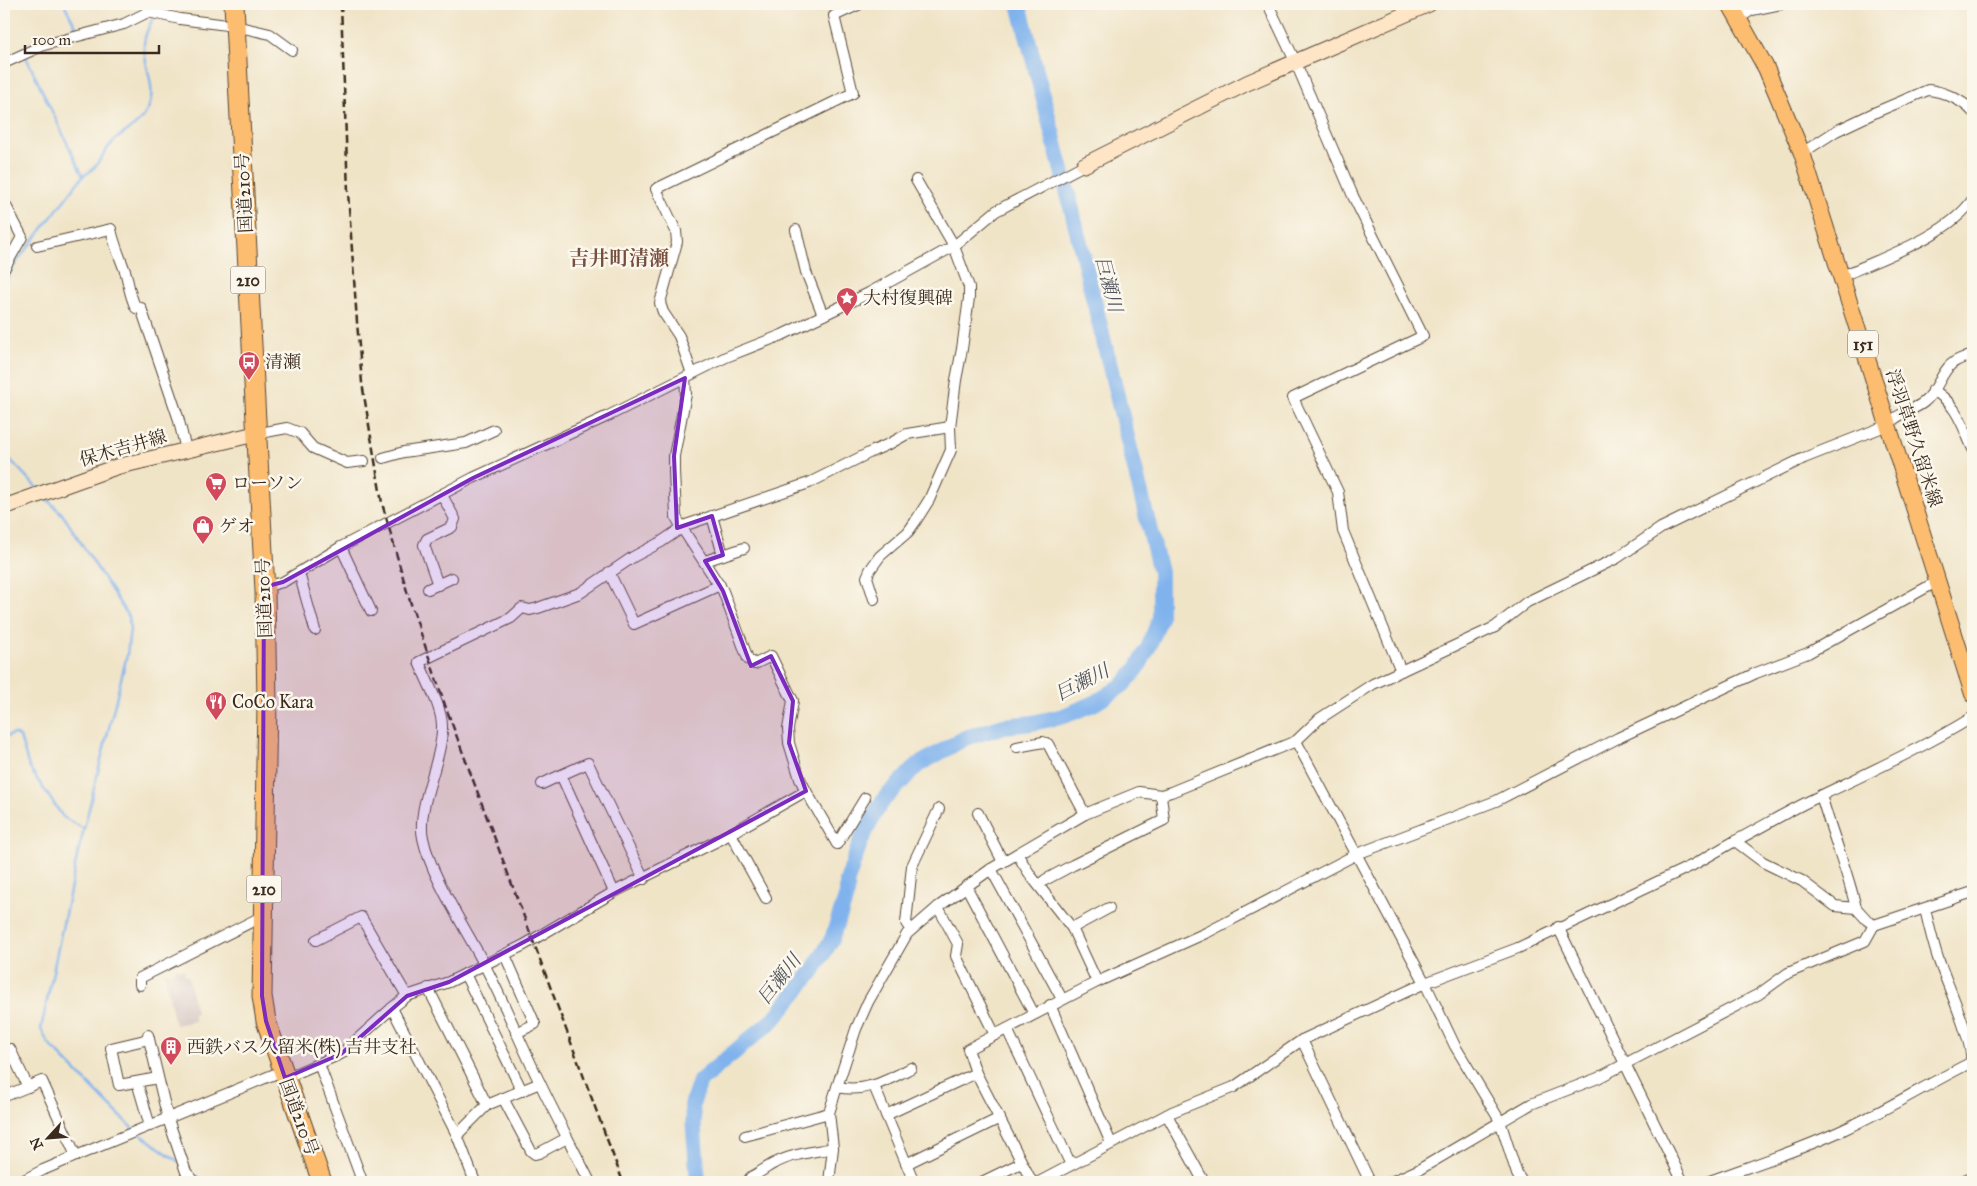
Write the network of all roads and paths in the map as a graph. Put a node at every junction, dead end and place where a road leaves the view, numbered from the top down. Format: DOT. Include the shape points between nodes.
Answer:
graph roads {
  1 [pos="234,4"];
  2 [pos="860,4"];
  3 [pos="1268,4"];
  4 [pos="1429,4"];
  5 [pos="1781,4"];
  6 [pos="1735,11"];
  7 [pos="236,26"];
  8 [pos="292,50"];
  9 [pos="1295,61"];
  10 [pos="4,63"];
  11 [pos="1973,112"];
  12 [pos="1802,153"];
  13 [pos="1084,165"];
  14 [pos="916,180"];
  15 [pos="1973,199"];
  16 [pos="4,202"];
  17 [pos="796,230"];
  18 [pos="37,246"];
  19 [pos="954,246"];
  20 [pos="4,269"];
  21 [pos="1842,278"];
  22 [pos="823,315"];
  23 [pos="1973,356"];
  24 [pos="689,376"];
  25 [pos="1933,390"];
  26 [pos="1888,425"];
  27 [pos="950,427"];
  28 [pos="494,430"];
  29 [pos="256,434"];
  30 [pos="1973,449"];
  31 [pos="186,450"];
  32 [pos="383,458"];
  33 [pos="364,461"];
  34 [pos="442,495"];
  35 [pos="4,507"];
  36 [pos="712,516"];
  37 [pos="680,525"];
  38 [pos="341,547"];
  39 [pos="744,548"];
  40 [pos="723,555"];
  41 [pos="705,561"];
  42 [pos="609,572"];
  43 [pos="299,573"];
  44 [pos="452,578"];
  45 [pos="1938,581"];
  46 [pos="720,585"];
  47 [pos="264,587"];
  48 [pos="874,599"];
  49 [pos="371,611"];
  50 [pos="315,630"];
  51 [pos="1401,671"];
  52 [pos="1973,694"];
  53 [pos="1973,717"];
  54 [pos="1296,741"];
  55 [pos="1017,748"];
  56 [pos="562,775"];
  57 [pos="542,784"];
  58 [pos="806,791"];
  59 [pos="1161,795"];
  60 [pos="1821,796"];
  61 [pos="865,798"];
  62 [pos="939,809"];
  63 [pos="978,813"];
  64 [pos="1085,814"];
  65 [pos="731,834"];
  66 [pos="1736,841"];
  67 [pos="1017,854"];
  68 [pos="1357,854"];
  69 [pos="1003,862"];
  70 [pos="991,870"];
  71 [pos="644,879"];
  72 [pos="966,886"];
  73 [pos="1038,886"];
  74 [pos="614,892"];
  75 [pos="1973,892"];
  76 [pos="766,898"];
  77 [pos="938,908"];
  78 [pos="1109,908"];
  79 [pos="1856,908"];
  80 [pos="1925,909"];
  81 [pos="264,916"];
  82 [pos="1874,925"];
  83 [pos="1558,927"];
  84 [pos="1072,928"];
  85 [pos="911,930"];
  86 [pos="316,940"];
  87 [pos="505,955"];
  88 [pos="485,965"];
  89 [pos="466,974"];
  90 [pos="1097,982"];
  91 [pos="1425,983"];
  92 [pos="140,985"];
  93 [pos="428,988"];
  94 [pos="407,996"];
  95 [pos="1062,999"];
  96 [pos="1050,1005"];
  97 [pos="392,1008"];
  98 [pos="1034,1014"];
  99 [pos="1007,1029"];
  100 [pos="516,1033"];
  101 [pos="995,1035"];
  102 [pos="1302,1040"];
  103 [pos="10,1049"];
  104 [pos="319,1064"];
  105 [pos="1625,1064"];
  106 [pos="911,1068"];
  107 [pos="976,1073"];
  108 [pos="283,1075"];
  109 [pos="158,1078"];
  110 [pos="137,1082"];
  111 [pos="540,1083"];
  112 [pos="874,1086"];
  113 [pos="28,1087"];
  114 [pos="837,1087"];
  115 [pos="522,1091"];
  116 [pos="4,1094"];
  117 [pos="503,1098"];
  118 [pos="487,1105"];
  119 [pos="829,1113"];
  120 [pos="886,1115"];
  121 [pos="1167,1115"];
  122 [pos="1000,1118"];
  123 [pos="168,1119"];
  124 [pos="1500,1121"];
  125 [pos="150,1126"];
  126 [pos="457,1135"];
  127 [pos="745,1136"];
  128 [pos="567,1138"];
  129 [pos="1111,1143"];
  130 [pos="833,1148"];
  131 [pos="76,1156"];
  132 [pos="1021,1163"];
  133 [pos="906,1164"];
  134 [pos="1071,1165"];
  135 [pos="4,1178"];
  136 [pos="1973,1179"];
  137 [pos="7,1182"];
  138 [pos="20,1182"];
  139 [pos="195,1182"];
  140 [pos="322,1182"];
  141 [pos="356,1182"];
  142 [pos="475,1182"];
  143 [pos="590,1182"];
  144 [pos="747,1182"];
  145 [pos="829,1182"];
  146 [pos="914,1182"];
  147 [pos="982,1182"];
  148 [pos="1032,1182"];
  149 [pos="1039,1182"];
  150 [pos="1204,1182"];
  151 [pos="1370,1182"];
  152 [pos="1392,1182"];
  153 [pos="1522,1182"];
  154 [pos="1683,1182"];
  155 [pos="1707,1182"];
  156 [pos="1966,1182"];
  1 -- 7 [label="highway, 国道210号 / 210"];
  2 -- 24 [label="street" via="834,16 853,93 656,189 676,231 677,242 660,303 679,336"];
  3 -- 9 [label="street"];
  4 -- 9 [label="street"];
  5 -- 6 [label="street"];
  6 -- 12 [label="main road, 浮羽草野久留米線 / 151" via="1780,98"];
  7 -- 8 [label="street" via="270,34"];
  7 -- 10 [label="street" via="148,12 124,24 44,45"];
  7 -- 29 [label="highway, 国道210号 / 210"];
  9 -- 13 [label="street"];
  9 -- 51 [label="street" via="1354,198 1423,336 1293,398 1338,492 1343,531"];
  11 -- 12 [label="street" via="1966,105 1928,90 1836,131"];
  12 -- 21 [label="main road, 浮羽草野久留米線 / 151"];
  13 -- 19 [label="street" via="996,211"];
  14 -- 19 [label="street"];
  15 -- 21 [label="street" via="1960,213 1927,237"];
  16 -- 20 [label="street" via="22,237"];
  17 -- 22 [label="street" via="806,272"];
  18 -- 31 [label="street" via="111,229 131,299 136,308 140,308 178,417"];
  19 -- 22 [label="street"];
  19 -- 27 [label="street" via="970,298"];
  21 -- 26 [label="main road, 浮羽草野久留米線 / 151"];
  22 -- 24 [label="street"];
  23 -- 25 [label="street" via="1960,358 1950,365"];
  24 -- 34 [label="street"];
  24 -- 37 [label="street" via="674,456"];
  25 -- 26 [label="street" via="1924,402 1892,419"];
  25 -- 30 [label="street" via="1957,412"];
  26 -- 45 [label="main road, 浮羽草野久留米線 / 151"];
  26 -- 51 [label="street" via="1804,458 1667,525 1617,558 1527,602 1495,627"];
  27 -- 36 [label="street" via="907,434 808,484"];
  27 -- 48 [label="street" via="951,450 929,500 908,532 880,556 870,570 867,577"];
  28 -- 32 [label="street" via="466,443"];
  29 -- 31 [label="street, 保木吉井線"];
  29 -- 33 [label="street" via="287,428 300,433 312,448 347,463"];
  29 -- 47 [label="highway, 国道210号 / 210"];
  31 -- 35 [label="street, 保木吉井線" via="116,467"];
  34 -- 38 [label="street"];
  34 -- 44 [label="street" via="455,519 452,527 427,539 424,545 433,587"];
  36 -- 37 [label="street"];
  36 -- 40 [label="street"];
  37 -- 41 [label="street"];
  37 -- 42 [label="street" via="661,542"];
  38 -- 43 [label="street"];
  38 -- 49 [label="street"];
  39 -- 40 [label="street"];
  40 -- 41 [label="street"];
  41 -- 46 [label="street"];
  42 -- 46 [label="street" via="634,624"];
  42 -- 88 [label="street" via="565,600 530,610 522,608 511,618 419,662 442,724 422,820 422,836 436,874"];
  43 -- 47 [label="street"];
  43 -- 50 [label="street"];
  45 -- 52 [label="main road, 浮羽草野久留米線 / 151"];
  45 -- 68 [label="street" via="1808,652 1627,734 1496,801"];
  46 -- 58 [label="street" via="748,659 755,664 771,656 793,701 789,743"];
  47 -- 81 [label="highway, 国道210号 / 210" via="267,711"];
  51 -- 54 [label="street" via="1338,705"];
  53 -- 60 [label="street"];
  54 -- 59 [label="street"];
  54 -- 68 [label="street"];
  55 -- 64 [label="street" via="1043,742 1048,744"];
  56 -- 57 [label="street"];
  56 -- 71 [label="street" via="588,763"];
  56 -- 74 [label="street"];
  58 -- 61 [label="street" via="837,844"];
  58 -- 65 [label="street"];
  59 -- 64 [label="street" via="1139,792"];
  59 -- 73 [label="street" via="1164,820 1066,868"];
  60 -- 66 [label="street"];
  60 -- 79 [label="street" via="1832,836 1848,874"];
  62 -- 85 [label="street" via="912,866 906,923"];
  63 -- 69 [label="street"];
  64 -- 67 [label="street"];
  65 -- 71 [label="street"];
  65 -- 76 [label="street"];
  66 -- 79 [label="street" via="1763,862 1802,881 1835,906"];
  66 -- 83 [label="street" via="1693,865"];
  67 -- 69 [label="street"];
  67 -- 73 [label="street"];
  68 -- 90 [label="street" via="1208,932"];
  68 -- 91 [label="street"];
  69 -- 70 [label="street"];
  70 -- 72 [label="street"];
  70 -- 95 [label="street"];
  71 -- 74 [label="street"];
  72 -- 77 [label="street"];
  72 -- 98 [label="street"];
  73 -- 84 [label="street"];
  74 -- 87 [label="street"];
  75 -- 80 [label="street"];
  77 -- 85 [label="street"];
  77 -- 101 [label="street" via="958,944 956,956"];
  78 -- 84 [label="street"];
  79 -- 82 [label="street"];
  80 -- 82 [label="street"];
  80 -- 155 [label="street" via="1938,960 1972,1050 1970,1063 1844,1130"];
  81 -- 92 [label="street" via="140,978"];
  81 -- 108 [label="highway, 国道210号 / 210" via="262,996 266,1021"];
  82 -- 105 [label="street" via="1865,941 1788,973 1759,994"];
  83 -- 91 [label="street" via="1504,954"];
  83 -- 105 [label="street"];
  84 -- 90 [label="street"];
  85 -- 114 [label="street" via="868,1002"];
  86 -- 94 [label="street" via="361,917"];
  87 -- 88 [label="street"];
  87 -- 100 [label="street" via="535,1024"];
  88 -- 89 [label="street"];
  88 -- 100 [label="street"];
  89 -- 93 [label="street"];
  89 -- 115 [label="street"];
  90 -- 95 [label="street"];
  91 -- 102 [label="street"];
  91 -- 124 [label="street" via="1455,1046"];
  93 -- 94 [label="street"];
  93 -- 118 [label="street"];
  94 -- 97 [label="street"];
  95 -- 96 [label="street"];
  96 -- 98 [label="street"];
  96 -- 129 [label="street"];
  97 -- 104 [label="street" via="340,1054"];
  97 -- 126 [label="street"];
  98 -- 99 [label="street"];
  99 -- 101 [label="street"];
  99 -- 134 [label="street"];
  100 -- 111 [label="street"];
  101 -- 107 [label="street" via="968,1049"];
  102 -- 121 [label="street" via="1234,1086"];
  102 -- 151 [label="street"];
  103 -- 113 [label="street"];
  104 -- 108 [label="street"];
  104 -- 141 [label="street" via="361,1178"];
  105 -- 124 [label="street" via="1531,1104"];
  105 -- 154 [label="street"];
  106 -- 112 [label="street"];
  107 -- 120 [label="street"];
  107 -- 122 [label="street"];
  108 -- 123 [label="street"];
  108 -- 140 [label="highway, 国道210号 / 210"];
  109 -- 110 [label="street"];
  109 -- 110 [label="street" via="149,1037 111,1048 119,1085"];
  109 -- 123 [label="street"];
  110 -- 125 [label="street"];
  111 -- 115 [label="street"];
  111 -- 128 [label="street"];
  112 -- 114 [label="street"];
  112 -- 120 [label="street"];
  113 -- 116 [label="street"];
  113 -- 131 [label="street" via="42,1081"];
  114 -- 119 [label="street"];
  115 -- 117 [label="street"];
  117 -- 118 [label="street"];
  117 -- 128 [label="street" via="535,1154"];
  118 -- 126 [label="street"];
  119 -- 127 [label="street"];
  119 -- 130 [label="street"];
  120 -- 133 [label="street"];
  121 -- 129 [label="street"];
  121 -- 150 [label="street"];
  122 -- 132 [label="street"];
  122 -- 133 [label="street"];
  123 -- 125 [label="street"];
  123 -- 139 [label="street" via="185,1168"];
  124 -- 152 [label="street"];
  124 -- 153 [label="street"];
  125 -- 131 [label="street"];
  126 -- 142 [label="street"];
  128 -- 143 [label="street"];
  129 -- 134 [label="street"];
  130 -- 144 [label="street" via="788,1158"];
  130 -- 145 [label="street"];
  131 -- 138 [label="street"];
  132 -- 147 [label="street"];
  132 -- 148 [label="street"];
  133 -- 146 [label="street"];
  134 -- 149 [label="street"];
  135 -- 137 [label="street"];
  136 -- 156 [label="street"];
}
